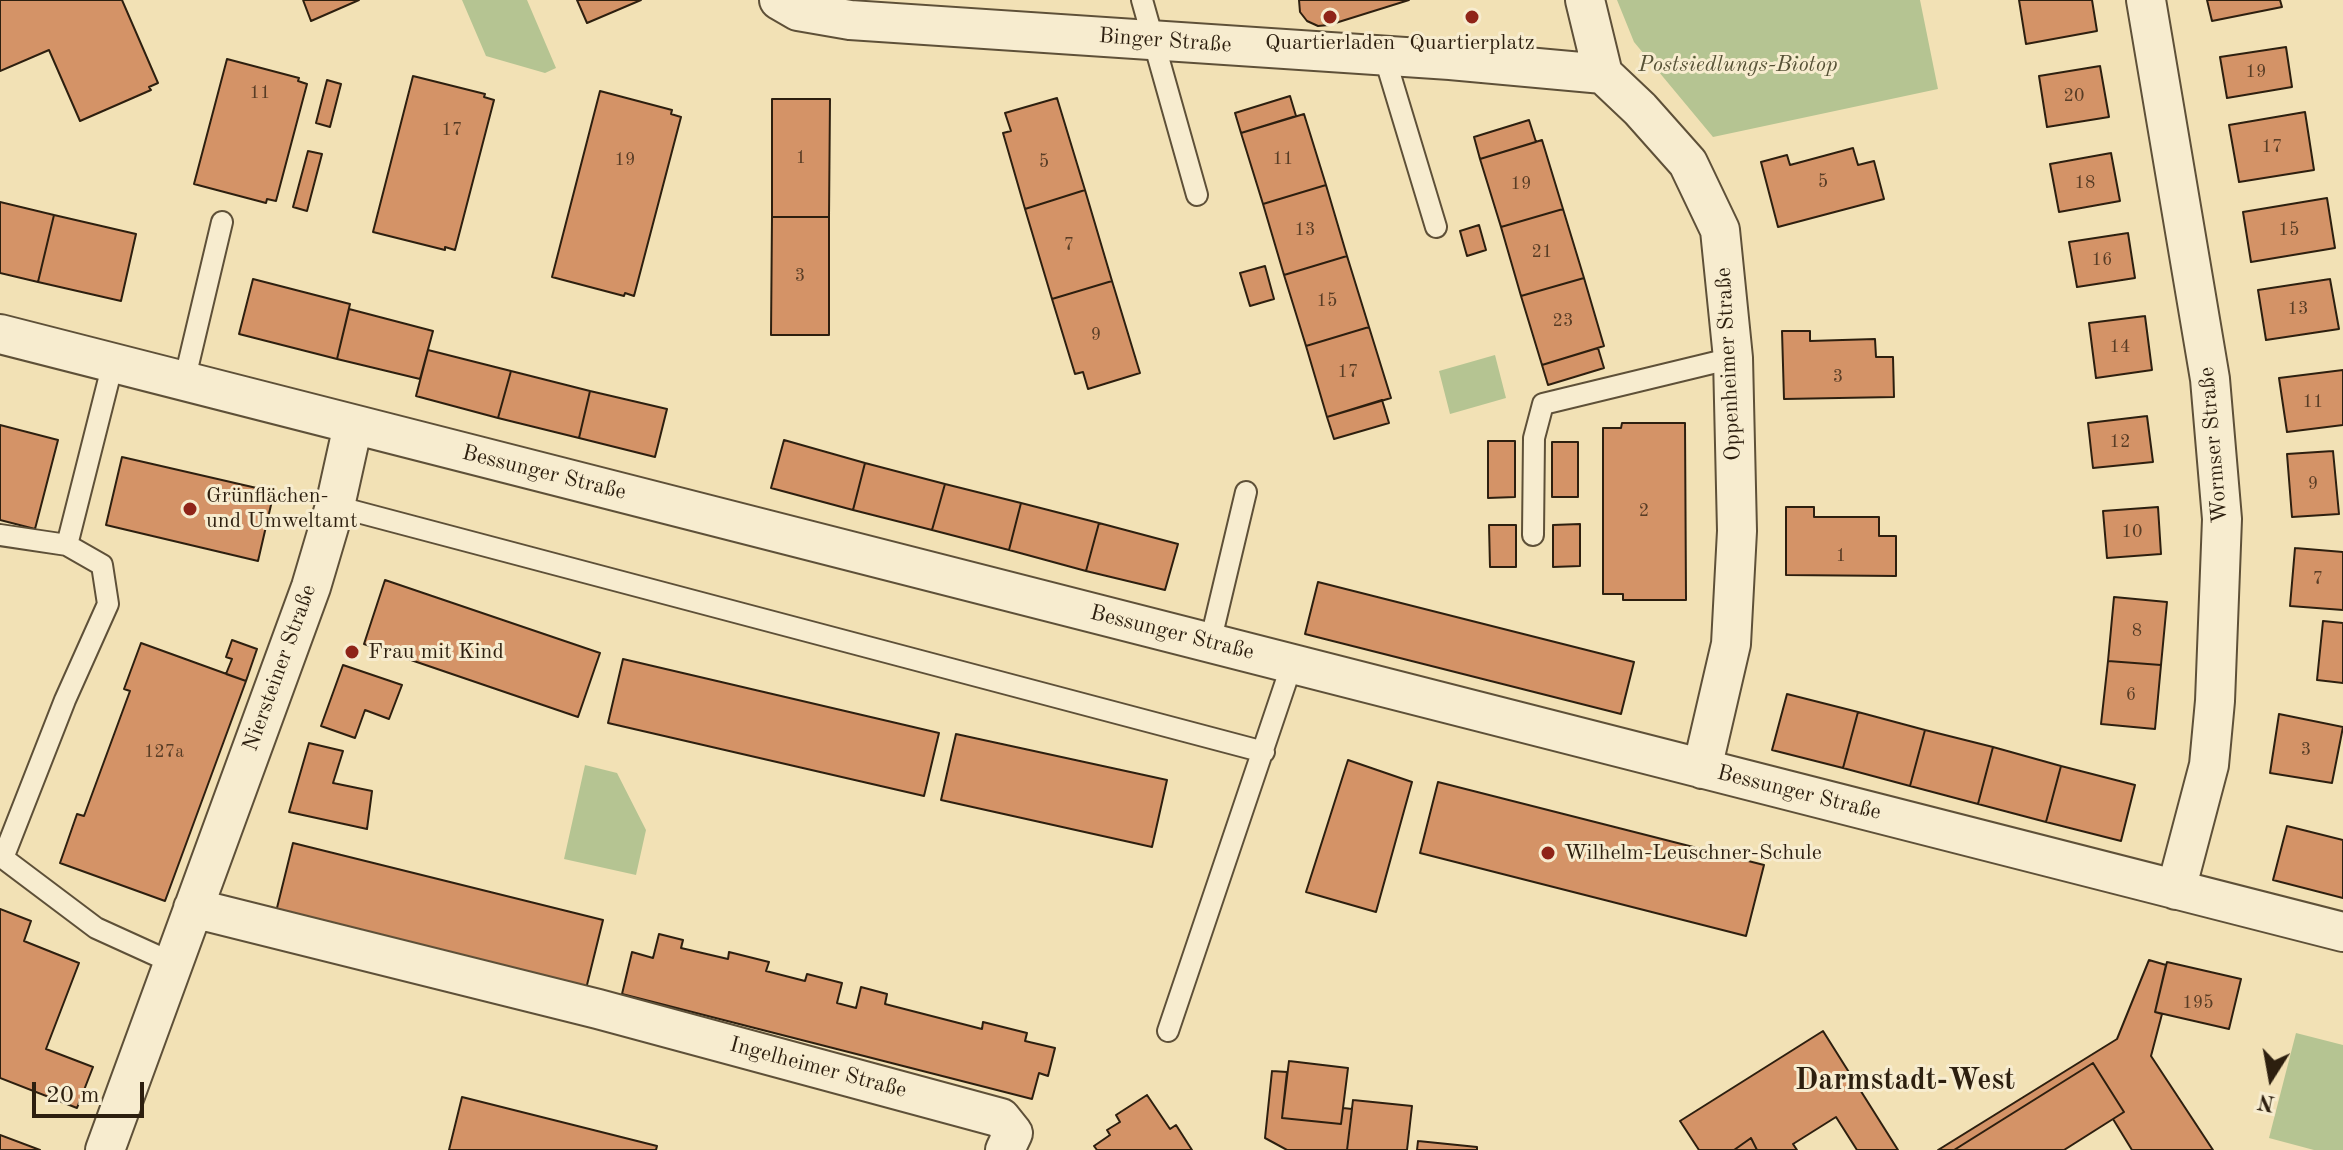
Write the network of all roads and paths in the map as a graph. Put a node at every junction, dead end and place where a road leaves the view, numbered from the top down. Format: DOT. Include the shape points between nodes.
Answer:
graph roads {
  1 [pos="779,0"];
  2 [pos="1142,0"];
  3 [pos="1585,0"];
  4 [pos="2146,0"];
  5 [pos="1154,40"];
  6 [pos="1384,55"];
  7 [pos="1603,74"];
  8 [pos="1197,195"];
  9 [pos="222,222"];
  10 [pos="1436,227"];
  11 [pos="0,334"];
  12 [pos="1733,358"];
  13 [pos="113,363"];
  14 [pos="184,382"];
  15 [pos="353,425"];
  16 [pos="1246,492"];
  17 [pos="335,506"];
  18 [pos="0,535"];
  19 [pos="1533,535"];
  20 [pos="67,545"];
  21 [pos="1210,643"];
  22 [pos="1292,664"];
  23 [pos="1264,752"];
  24 [pos="1702,769"];
  25 [pos="2176,890"];
  26 [pos="193,908"];
  27 [pos="2343,932"];
  28 [pos="173,963"];
  29 [pos="1168,1031"];
  30 [pos="105,1150"];
  31 [pos="1005,1150"];
  1 -- 5 [label="street, Binger Straße" via="798,11 850,20"];
  2 -- 5 [label="lane"];
  3 -- 7 [label="street"];
  4 -- 25 [label="street, Wormser Straße" via="2210,379 2222,519 2209,765"];
  5 -- 6 [label="street, Binger Straße"];
  5 -- 8 [label="lane"];
  6 -- 7 [label="street, Binger Straße"];
  6 -- 10 [label="lane"];
  7 -- 12 [label="street, Oppenheimer Straße" via="1688,163 1720,230"];
  9 -- 14 [label="lane"];
  11 -- 13 [label="street, Bessunger Straße"];
  12 -- 19 [label="lane" via="1543,404 1534,438"];
  12 -- 24 [label="street, Oppenheimer Straße" via="1737,531 1731,644"];
  13 -- 14 [label="street, Bessunger Straße"];
  13 -- 20 [label="lane"];
  14 -- 15 [label="street, Bessunger Straße"];
  15 -- 17 [label="street, Niersteiner Straße"];
  15 -- 21 [label="street, Bessunger Straße"];
  16 -- 21 [label="lane"];
  17 -- 23 [label="lane"];
  17 -- 26 [label="street, Niersteiner Straße" via="311,587"];
  18 -- 20 [label="lane"];
  20 -- 28 [label="lane" via="102,565 108,604 3,858 96,928"];
  21 -- 22 [label="street, Bessunger Straße"];
  22 -- 23 [label="lane"];
  22 -- 24 [label="street, Bessunger Straße"];
  23 -- 29 [label="lane"];
  24 -- 25 [label="street, Bessunger Straße"];
  25 -- 27 [label="street, Bessunger Straße"];
  26 -- 28 [label="street, Niersteiner Straße"];
  26 -- 31 [label="street, Ingelheimer Straße" via="598,1009 1001,1118 1013,1133"];
  28 -- 30 [label="street, Niersteiner Straße"];
}
